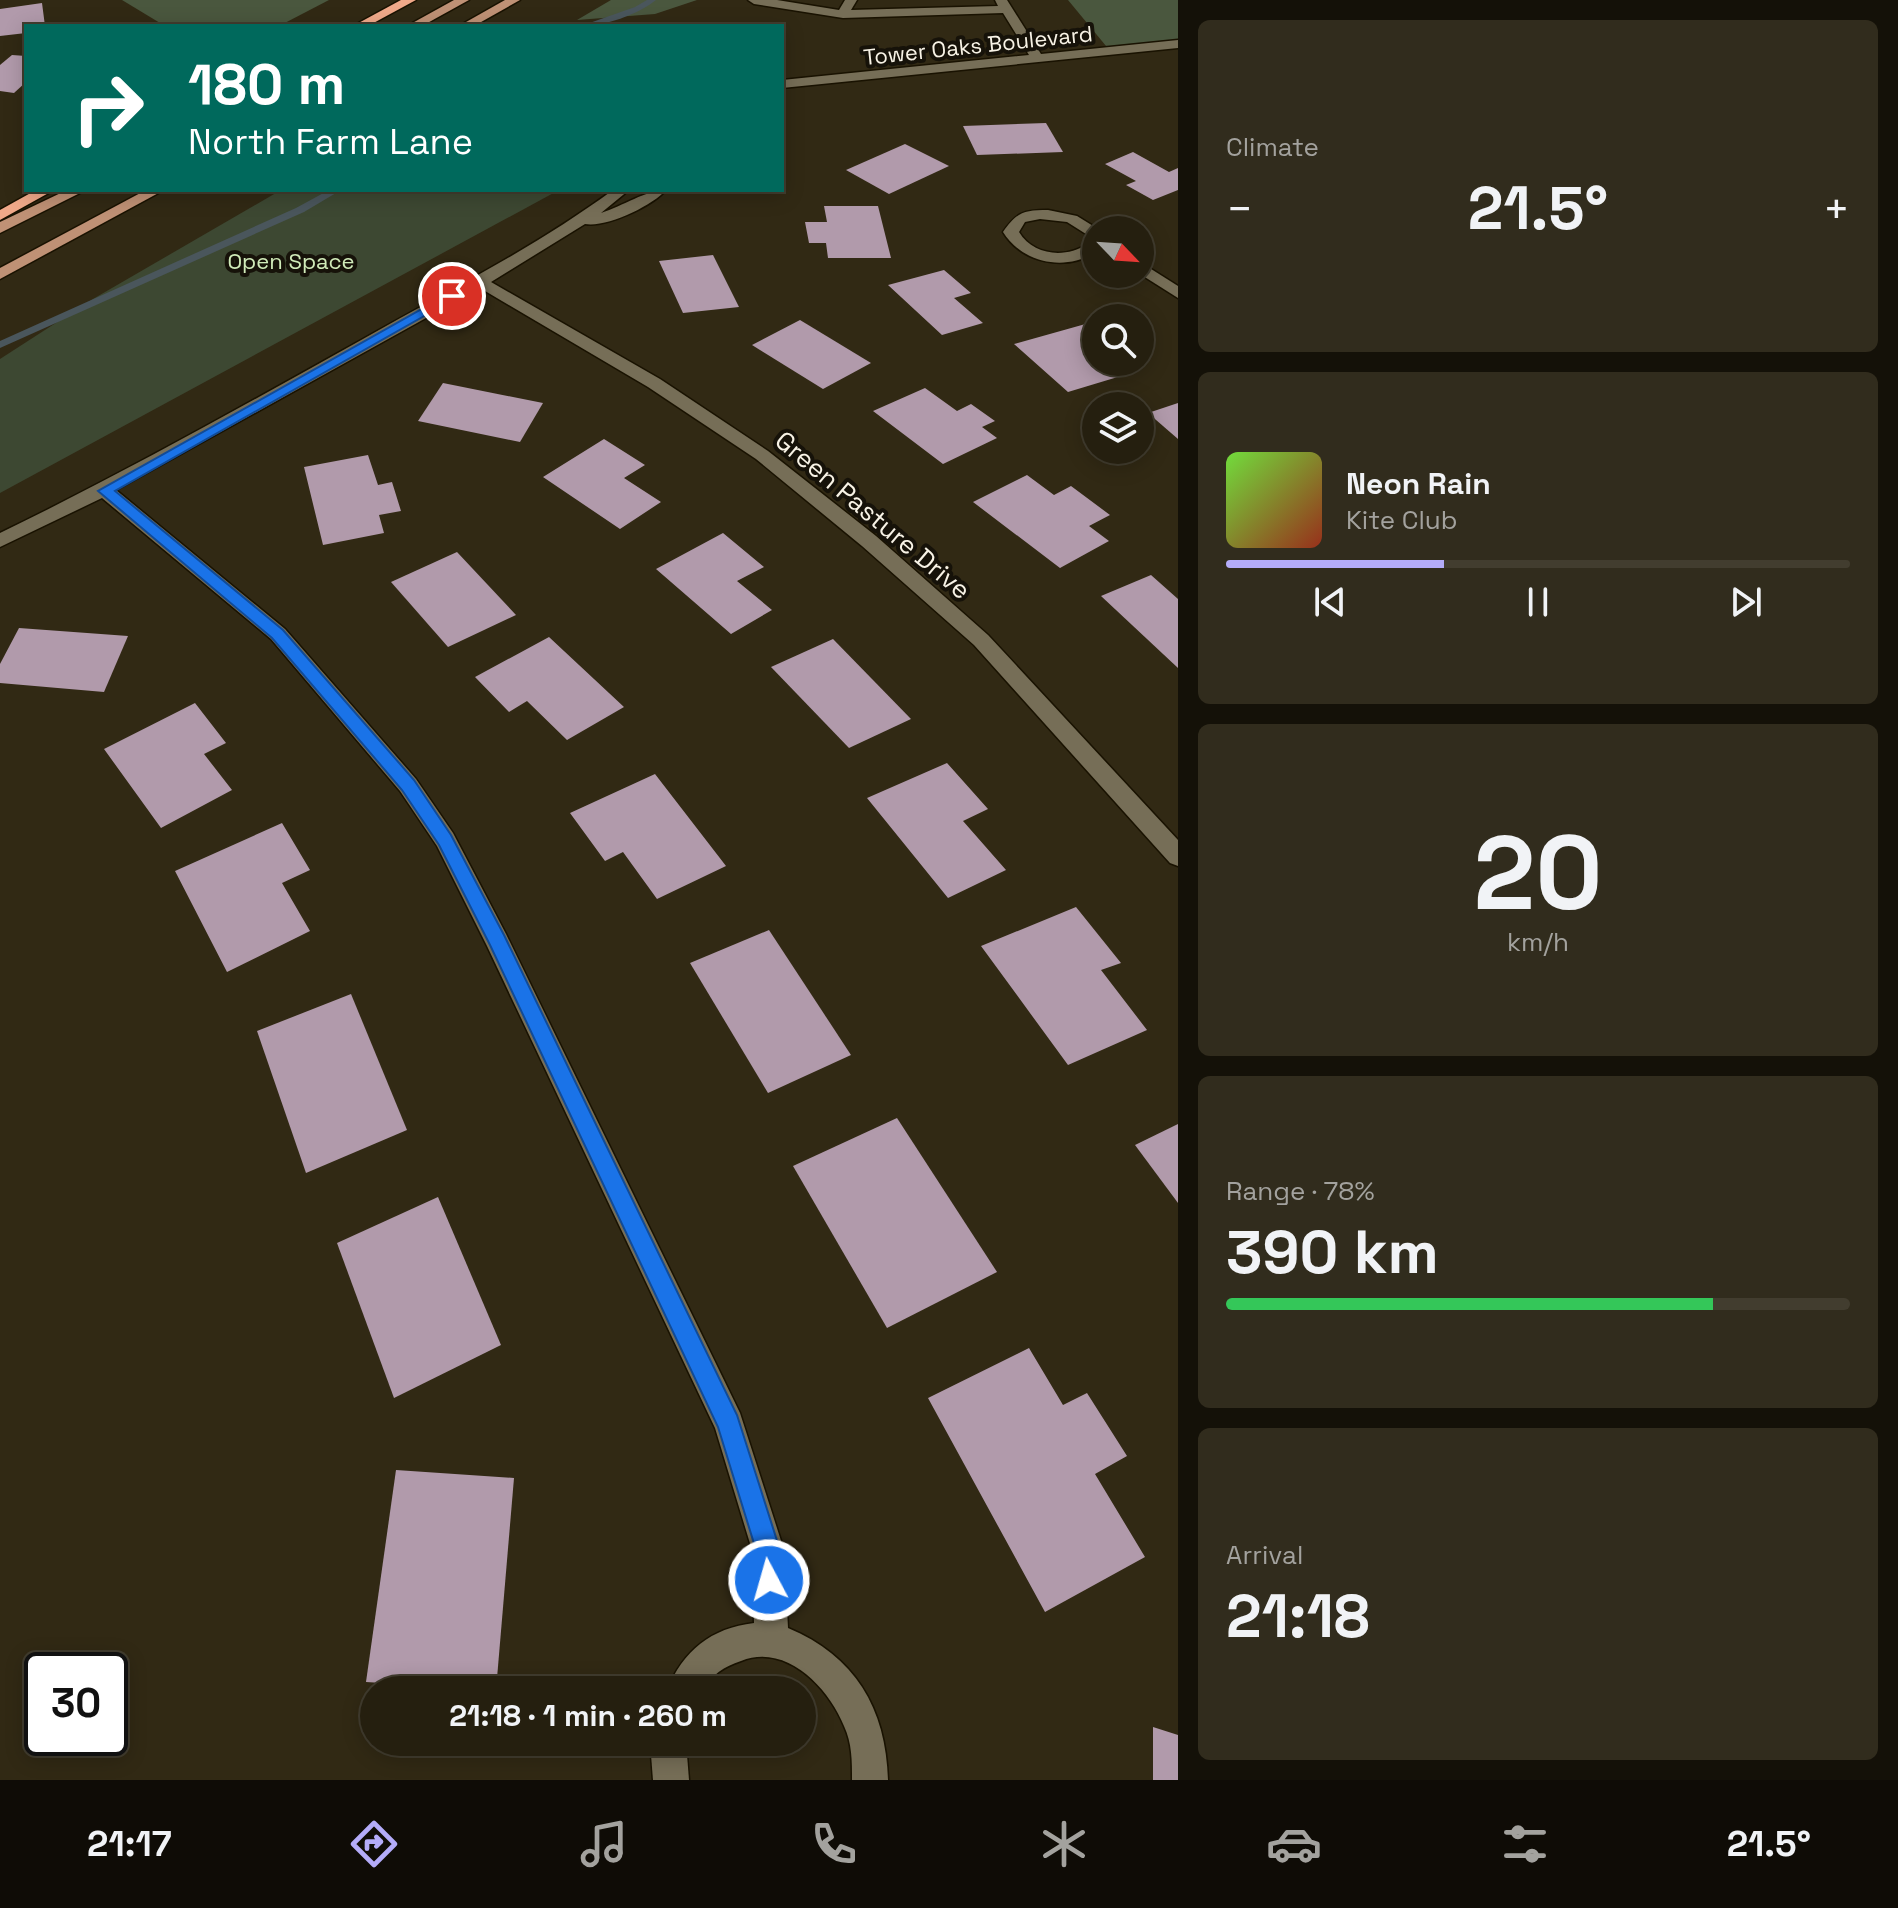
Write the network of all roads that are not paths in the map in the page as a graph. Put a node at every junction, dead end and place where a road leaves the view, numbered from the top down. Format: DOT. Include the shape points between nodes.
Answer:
graph roads {
  1 [pos="410,0"];
  2 [pos="463,0"];
  3 [pos="514,0"];
  4 [pos="754,0"];
  5 [pos="851,0"];
  6 [pos="1004,5"];
  7 [pos="843,14"];
  8 [pos="363,24"];
  9 [pos="417,24"];
  10 [pos="469,24"];
  11 [pos="1178,44"];
  12 [pos="1038,59"];
  13 [pos="784,84"];
  14 [pos="43,192"];
  15 [pos="75,192"];
  16 [pos="153,192"];
  17 [pos="619,192"];
  18 [pos="656,192"];
  19 [pos="0,216"];
  20 [pos="576,225"];
  21 [pos="0,228"];
  22 [pos="1095,247"];
  23 [pos="0,274"];
  24 [pos="1154,277"];
  25 [pos="479,281"];
  26 [pos="1178,293"];
  27 [pos="105,491"];
  28 [pos="0,541"];
  29 [pos="1178,856"];
  30 [pos="771,1639"];
  31 [pos="693,1676"];
  32 [pos="669,1756"];
  33 [pos="671,1780"];
  34 [pos="870,1780"];
  1 -- 8 [label="highway"];
  2 -- 9 [label="main road"];
  3 -- 10 [label="main road"];
  4 -- 7 [label="street"];
  5 -- 7 [label="street"];
  6 -- 7 [label="street"];
  6 -- 12 [label="street"];
  11 -- 12 [label="street, Tower Oaks Boulevard"];
  12 -- 13 [label="street, Tower Oaks Boulevard"];
  14 -- 19 [label="highway"];
  15 -- 21 [label="main road"];
  16 -- 23 [label="main road"];
  17 -- 20 [label="street"];
  18 -- 20 [label="street" via="637,206"];
  20 -- 25 [label="street"];
  22 -- 22 [label="street" via="1093,232 1059,215 1031,215 1020,219 1011,232 1022,247 1048,257 1077,256"];
  24 -- 26 [label="street"];
  25 -- 27 [label="street"];
  25 -- 29 [label="street, Green Pasture Drive" via="654,383 738,439 869,541 981,640"];
  27 -- 28 [label="street"];
  27 -- 30 [label="street" via="278,634 408,785 445,840 729,1424 768,1550"];
  30 -- 31 [label="street" via="734,1643 700,1664"];
  30 -- 34 [label="street" via="808,1652 840,1682 863,1723"];
  32 -- 33 [label="street"];
}
